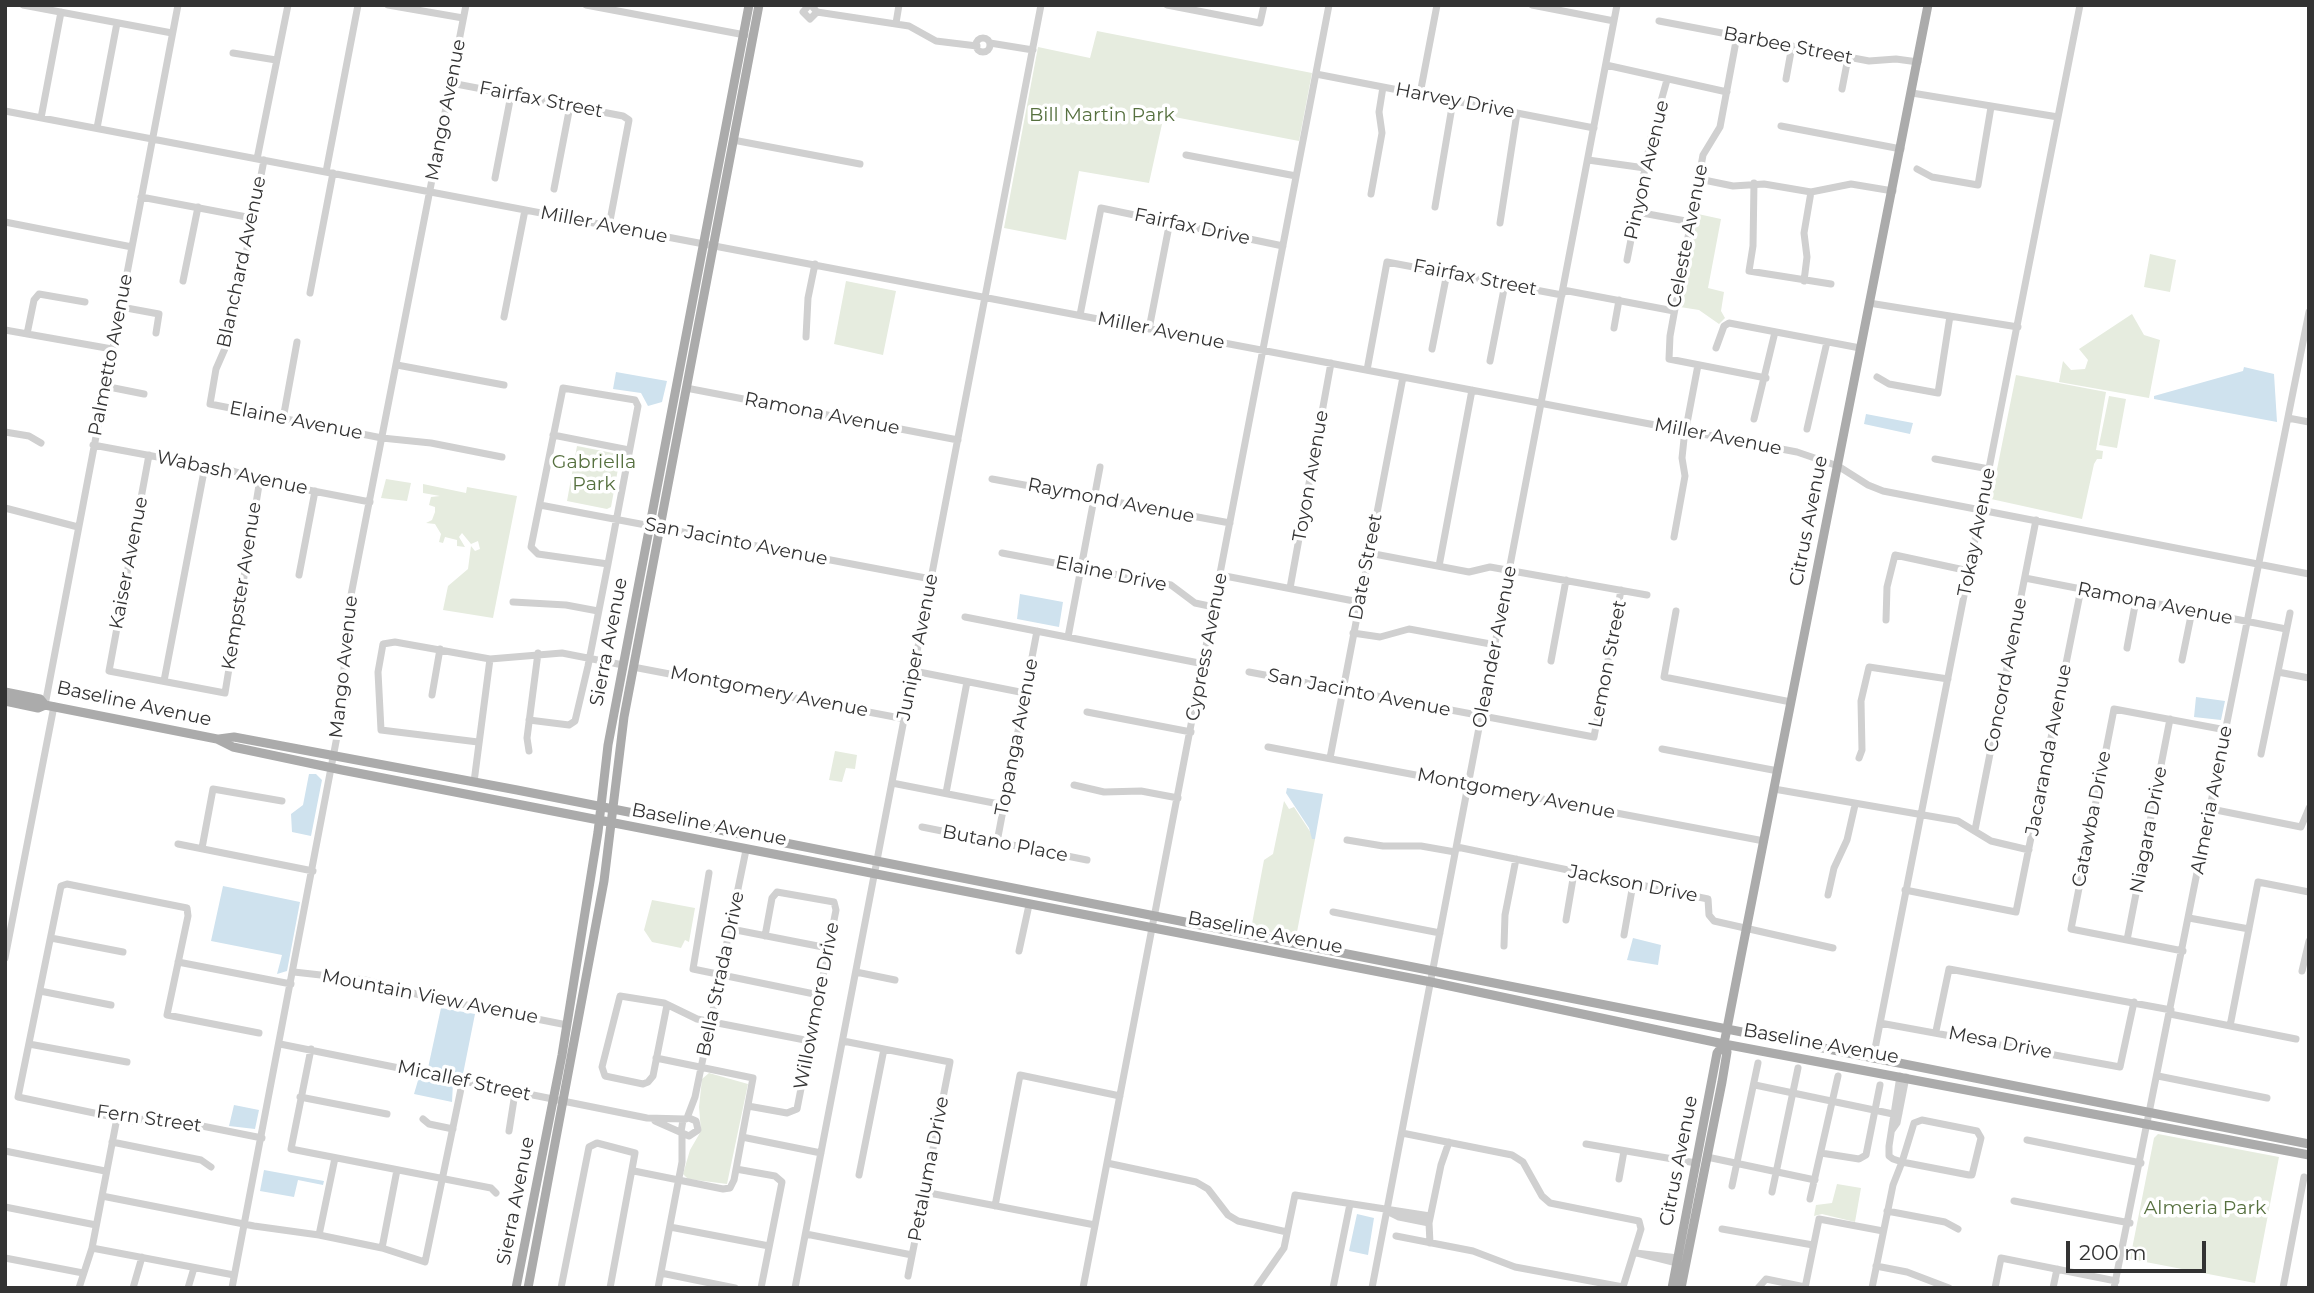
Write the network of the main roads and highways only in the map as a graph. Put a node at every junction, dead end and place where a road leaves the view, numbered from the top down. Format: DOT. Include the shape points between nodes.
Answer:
graph roads {
  1 [pos="749,5"];
  2 [pos="759,5"];
  3 [pos="1928,5"];
  4 [pos="708,245"];
  5 [pos="5,692"];
  6 [pos="5,701"];
  7 [pos="49,706"];
  8 [pos="217,739"];
  9 [pos="601,807"];
  10 [pos="613,810"];
  11 [pos="599,822"];
  12 [pos="611,824"];
  13 [pos="1727,1030"];
  14 [pos="1724,1044"];
  15 [pos="2150,1118"];
  16 [pos="2309,1144"];
  17 [pos="2309,1155"];
  18 [pos="516,1288"];
  19 [pos="528,1288"];
  20 [pos="1672,1288"];
  21 [pos="1681,1288"];
  1 -- 4 [label="main road, Sierra Avenue"];
  2 -- 4 [label="main road, Sierra Avenue"];
  3 -- 13 [label="main road, Citrus Avenue"];
  4 -- 9 [label="main road, Sierra Avenue" via="649,525 608,745"];
  4 -- 10 [label="main road, Sierra Avenue" via="633,667"];
  5 -- 7 [label="main road, Baseline Avenue" via="40,699"];
  6 -- 7 [label="main road"];
  7 -- 8 [label="main road, Baseline Avenue"];
  8 -- 9 [label="main road, Baseline Avenue" via="234,737"];
  8 -- 11 [label="main road, Baseline Avenue" via="233,747"];
  9 -- 10 [label="main road, Baseline Avenue"];
  9 -- 11 [label="main road, Sierra Avenue"];
  10 -- 12 [label="main road, Sierra Avenue"];
  10 -- 13 [label="main road, Baseline Avenue"];
  11 -- 12 [label="main road, Baseline Avenue"];
  11 -- 18 [label="main road, Sierra Avenue" via="567,1025"];
  12 -- 14 [label="main road, Baseline Avenue" via="1431,982"];
  12 -- 19 [label="main road, Sierra Avenue"];
  13 -- 14 [label="main road, Citrus Avenue"];
  13 -- 15 [label="main road, Baseline Avenue"];
  14 -- 15 [label="main road, Baseline Avenue"];
  14 -- 20 [label="main road, Citrus Avenue" via="1717,1053"];
  14 -- 21 [label="main road, Citrus Avenue" via="1726,1055"];
  15 -- 16 [label="main road, Baseline Avenue"];
  15 -- 17 [label="main road, Baseline Avenue"];
}
